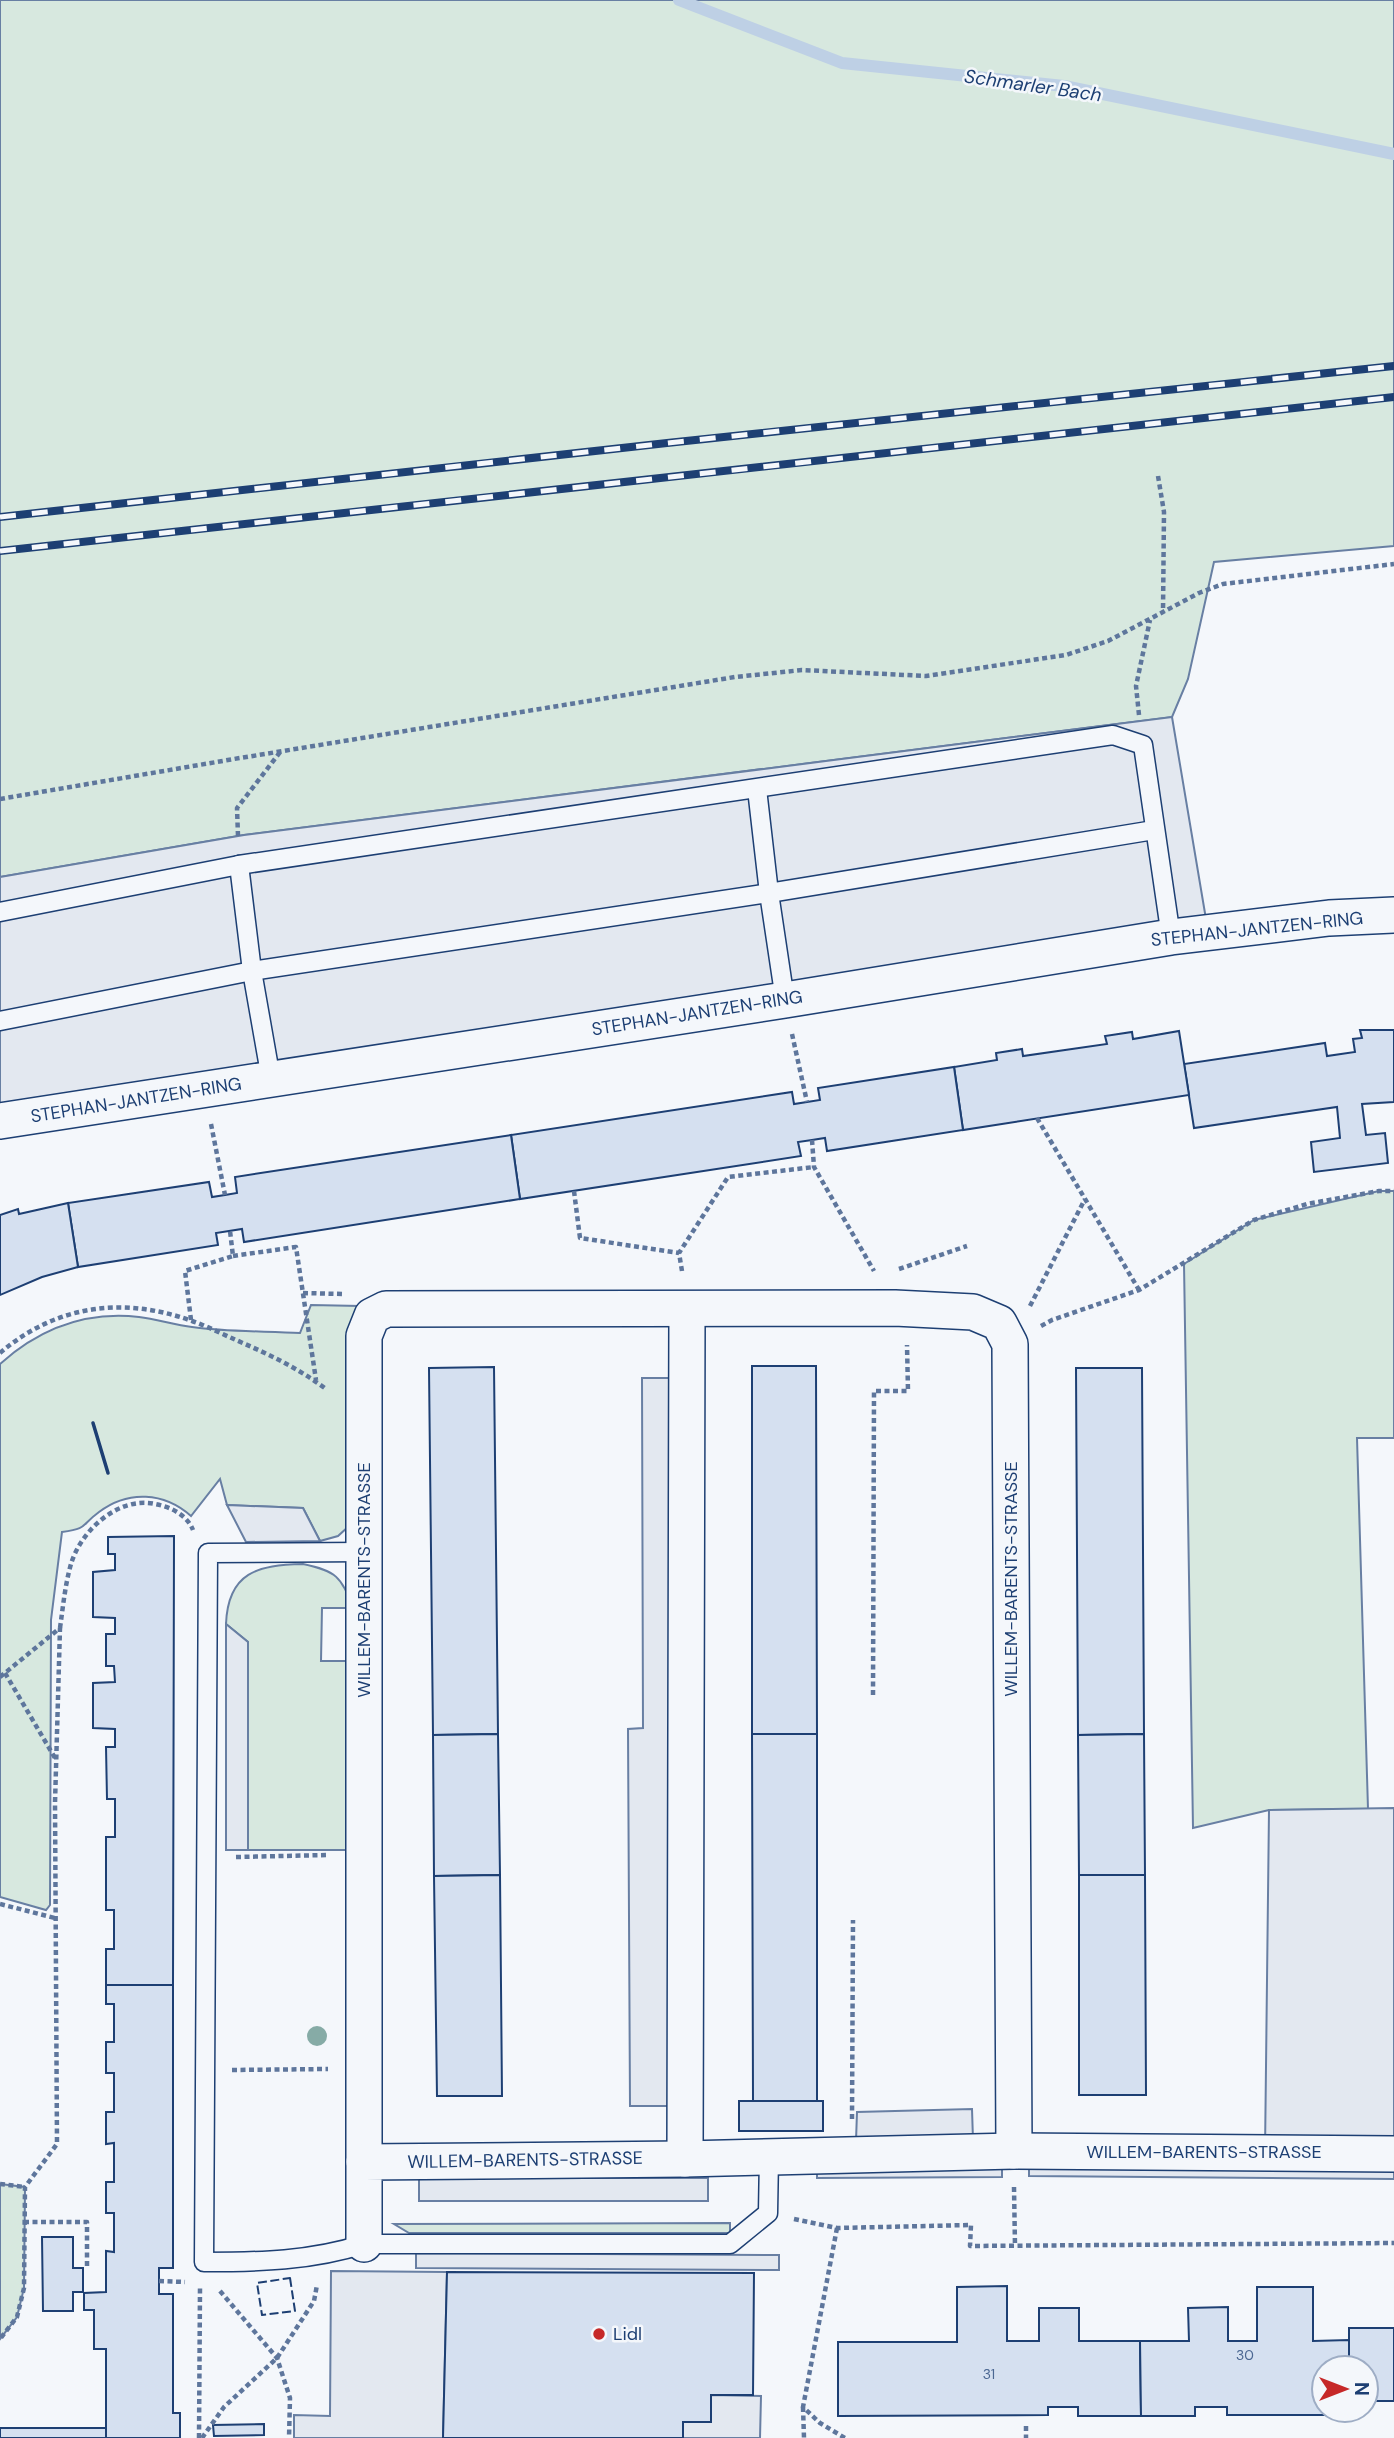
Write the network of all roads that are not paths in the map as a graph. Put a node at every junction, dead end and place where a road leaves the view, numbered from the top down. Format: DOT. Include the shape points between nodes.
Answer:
graph roads {
  1 [pos="757,789"];
  2 [pos="1154,831"];
  3 [pos="239,866"];
  4 [pos="769,893"];
  5 [pos="0,912"];
  6 [pos="1394,915"];
  7 [pos="1171,937"];
  8 [pos="252,971"];
  9 [pos="785,1000"];
  10 [pos="0,1021"];
  11 [pos="271,1079"];
  12 [pos="0,1121"];
  13 [pos="687,1310"];
  14 [pos="364,1552"];
  15 [pos="1014,2151"];
  16 [pos="1394,2154"];
  17 [pos="769,2156"];
  18 [pos="685,2158"];
  19 [pos="364,2162"];
  20 [pos="364,2245"];
  1 -- 2 [label="lane" via="1113,735 1143,745"];
  1 -- 3 [label="lane"];
  1 -- 4 [label="lane"];
  2 -- 4 [label="lane"];
  2 -- 7 [label="lane"];
  3 -- 5 [label="lane"];
  3 -- 8 [label="lane"];
  4 -- 8 [label="lane"];
  4 -- 9 [label="lane"];
  6 -- 7 [label="street, STEPHAN-JANTZEN-RING"];
  7 -- 9 [label="street, STEPHAN-JANTZEN-RING"];
  8 -- 10 [label="lane"];
  8 -- 11 [label="lane"];
  9 -- 11 [label="street, STEPHAN-JANTZEN-RING"];
  11 -- 12 [label="street, STEPHAN-JANTZEN-RING"];
  13 -- 14 [label="street, WILLEM-BARENTS-STRASSE" via="386,1309 372,1316 364,1336"];
  13 -- 15 [label="street, WILLEM-BARENTS-STRASSE" via="973,1312 999,1323 1010,1344"];
  13 -- 18 [label="street"];
  14 -- 19 [label="street, WILLEM-BARENTS-STRASSE"];
  14 -- 20 [label="lane" via="208,1553 204,2262 277,2262"];
  15 -- 16 [label="street, WILLEM-BARENTS-STRASSE"];
  15 -- 17 [label="street, WILLEM-BARENTS-STRASSE"];
  17 -- 18 [label="street, WILLEM-BARENTS-STRASSE"];
  17 -- 20 [label="lane" via="768,2213 730,2244"];
  18 -- 19 [label="street, WILLEM-BARENTS-STRASSE"];
  19 -- 20 [label="street, WILLEM-BARENTS-STRASSE"];
}
